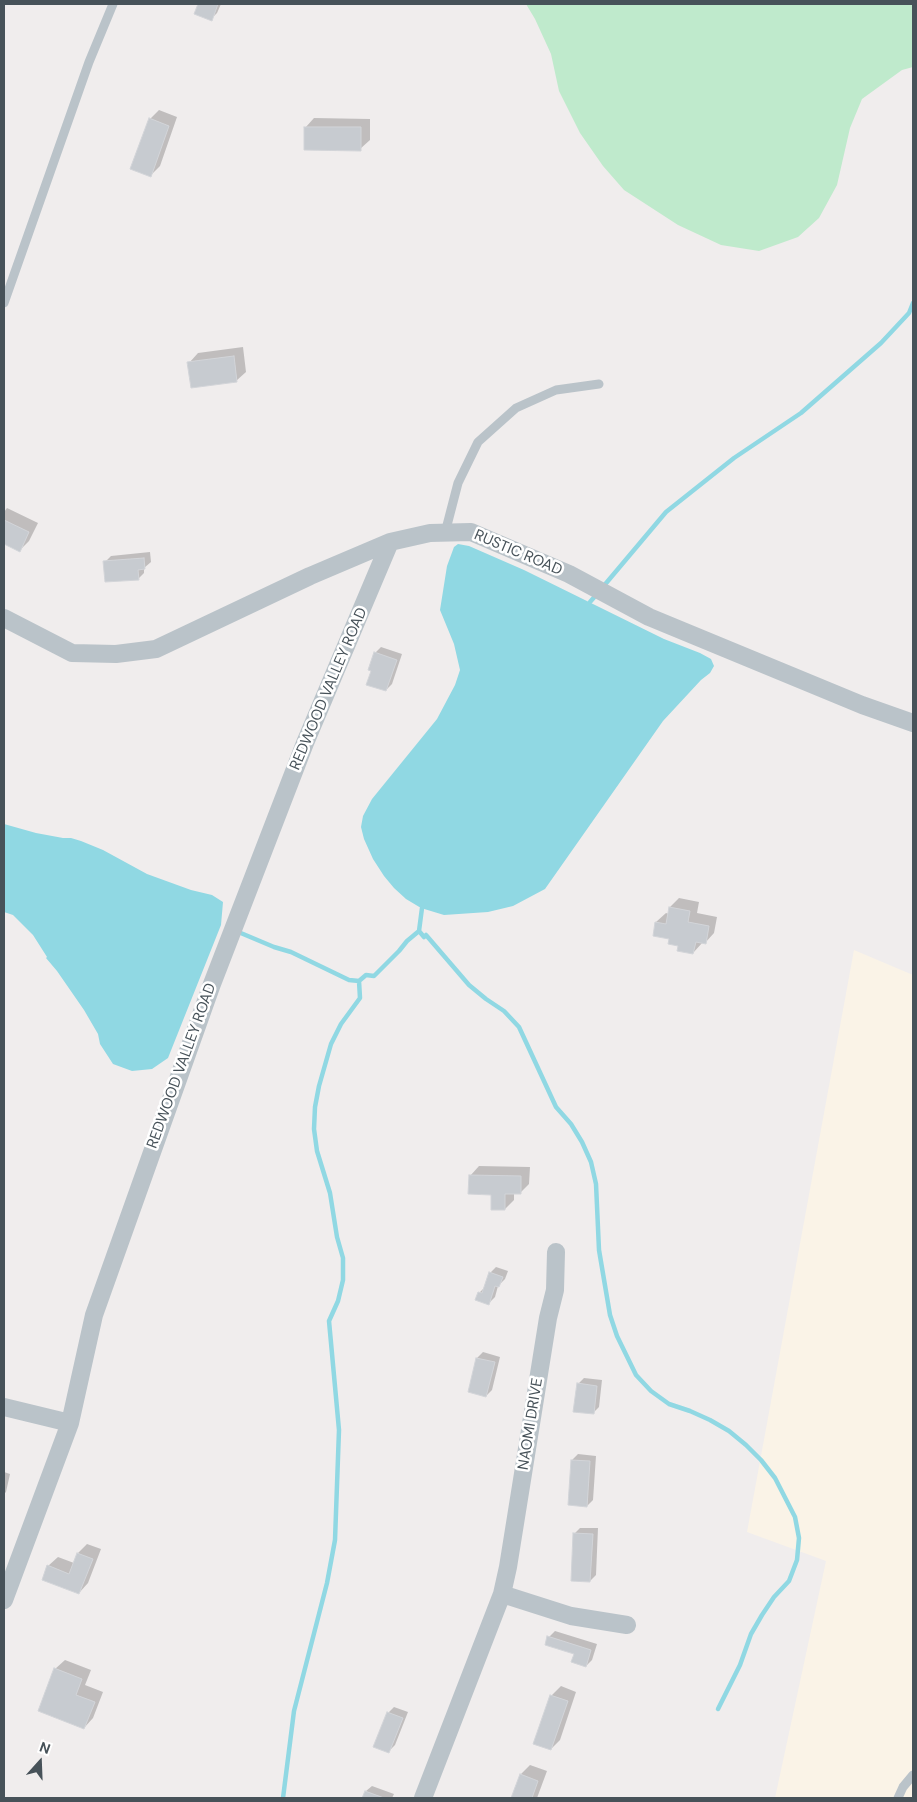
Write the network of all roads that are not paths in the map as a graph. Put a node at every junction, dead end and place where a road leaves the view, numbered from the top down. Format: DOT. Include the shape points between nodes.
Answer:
graph roads {
  1 [pos="113,4"];
  2 [pos="4,303"];
  3 [pos="599,384"];
  4 [pos="445,533"];
  5 [pos="390,542"];
  6 [pos="4,618"];
  7 [pos="913,723"];
  8 [pos="556,1252"];
  9 [pos="4,1407"];
  10 [pos="70,1423"];
  11 [pos="502,1594"];
  12 [pos="4,1600"];
  13 [pos="627,1625"];
  14 [pos="913,1775"];
  15 [pos="423,1798"];
  16 [pos="898,1798"];
  1 -- 2 [label="lane"];
  3 -- 4 [label="lane" via="556,390 516,408 478,442 458,483"];
  4 -- 5 [label="street, RUSTIC ROAD"];
  4 -- 7 [label="street, RUSTIC ROAD" via="471,532 506,546 569,574 649,618"];
  5 -- 6 [label="street, RUSTIC ROAD" via="156,649 116,654 72,653"];
  5 -- 10 [label="street, REDWOOD VALLEY ROAD" via="305,743 212,984 94,1315"];
  8 -- 11 [label="street, NAOMI DRIVE" via="555,1290"];
  9 -- 10 [label="street"];
  10 -- 12 [label="street, REDWOOD VALLEY ROAD"];
  11 -- 13 [label="street" via="571,1616"];
  11 -- 15 [label="street, NAOMI DRIVE"];
  14 -- 16 [label="lane"];
}
